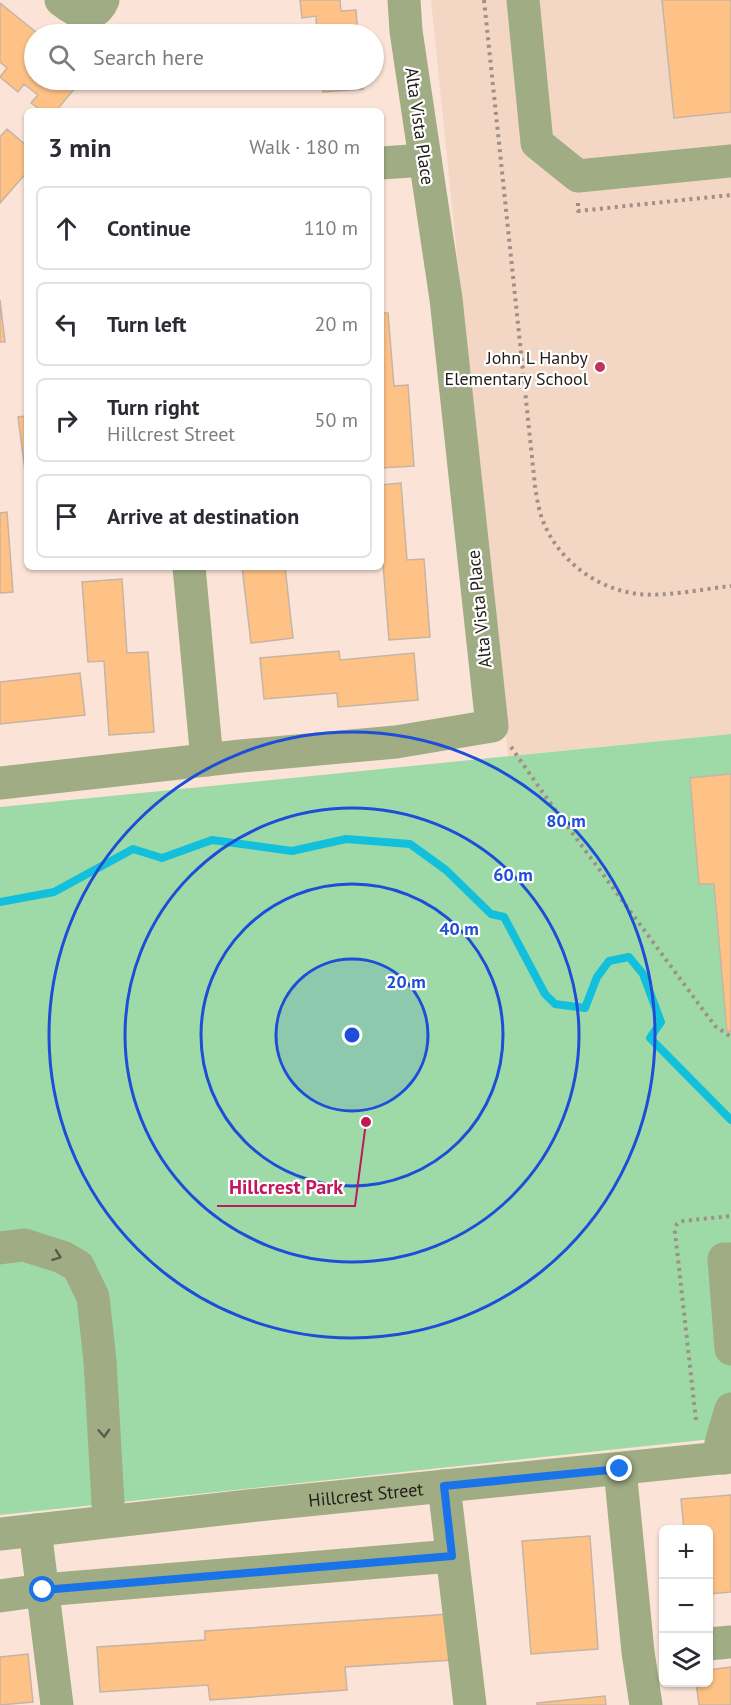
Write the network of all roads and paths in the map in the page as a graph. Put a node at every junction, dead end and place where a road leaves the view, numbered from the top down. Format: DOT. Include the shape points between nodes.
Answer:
graph roads {
  1 [pos="61,0"];
  2 [pos="103,0"];
  3 [pos="404,0"];
  4 [pos="484,0"];
  5 [pos="523,0"];
  6 [pos="425,160"];
  7 [pos="731,161"];
  8 [pos="384,163"];
  9 [pos="189,570"];
  10 [pos="731,586"];
  11 [pos="492,726"];
  12 [pos="207,760"];
  13 [pos="0,783"];
  14 [pos="731,1037"];
  15 [pos="731,1216"];
  16 [pos="0,1248"];
  17 [pos="731,1258"];
  18 [pos="731,1349"];
  19 [pos="731,1408"];
  20 [pos="698,1430"];
  21 [pos="728,1458"];
  22 [pos="620,1469"];
  23 [pos="444,1486"];
  24 [pos="109,1521"];
  25 [pos="35,1530"];
  26 [pos="0,1534"];
  27 [pos="452,1556"];
  28 [pos="43,1590"];
  29 [pos="0,1596"];
  30 [pos="731,1641"];
  31 [pos="713,1643"];
  32 [pos="651,1650"];
  33 [pos="57,1705"];
  34 [pos="470,1705"];
  35 [pos="646,1705"];
  1 -- 2 [label="street" via="84,14 93,12"];
  3 -- 6 [label="street, Alta Vista Place"];
  4 -- 10 [label="path" via="535,486 545,525 568,560 601,583 620,590 659,594"];
  5 -- 7 [label="street" via="537,143 578,176"];
  6 -- 8 [label="street"];
  6 -- 11 [label="street, Alta Vista Place" via="446,299"];
  9 -- 12 [label="street"];
  11 -- 12 [label="street" via="396,742"];
  11 -- 14 [label="path" via="715,1026"];
  12 -- 13 [label="street"];
  15 -- 20 [label="path" via="683,1221 677,1224 675,1232"];
  16 -- 24 [label="street, one-way" via="24,1245 62,1257 78,1266 93,1297"];
  17 -- 18 [label="street" via="724,1259"];
  19 -- 21 [label="street" via="721,1443"];
  21 -- 22 [label="street, Hillcrest Street"];
  22 -- 23 [label="street, Hillcrest Street"];
  22 -- 32 [label="street"];
  23 -- 24 [label="street, Hillcrest Street"];
  23 -- 27 [label="street"];
  24 -- 25 [label="street, Hillcrest Street"];
  25 -- 26 [label="street, Hillcrest Street"];
  25 -- 28 [label="street"];
  27 -- 28 [label="street"];
  27 -- 34 [label="street"];
  28 -- 29 [label="street"];
  28 -- 33 [label="street"];
  30 -- 31 [label="street"];
  32 -- 35 [label="street"];
}
